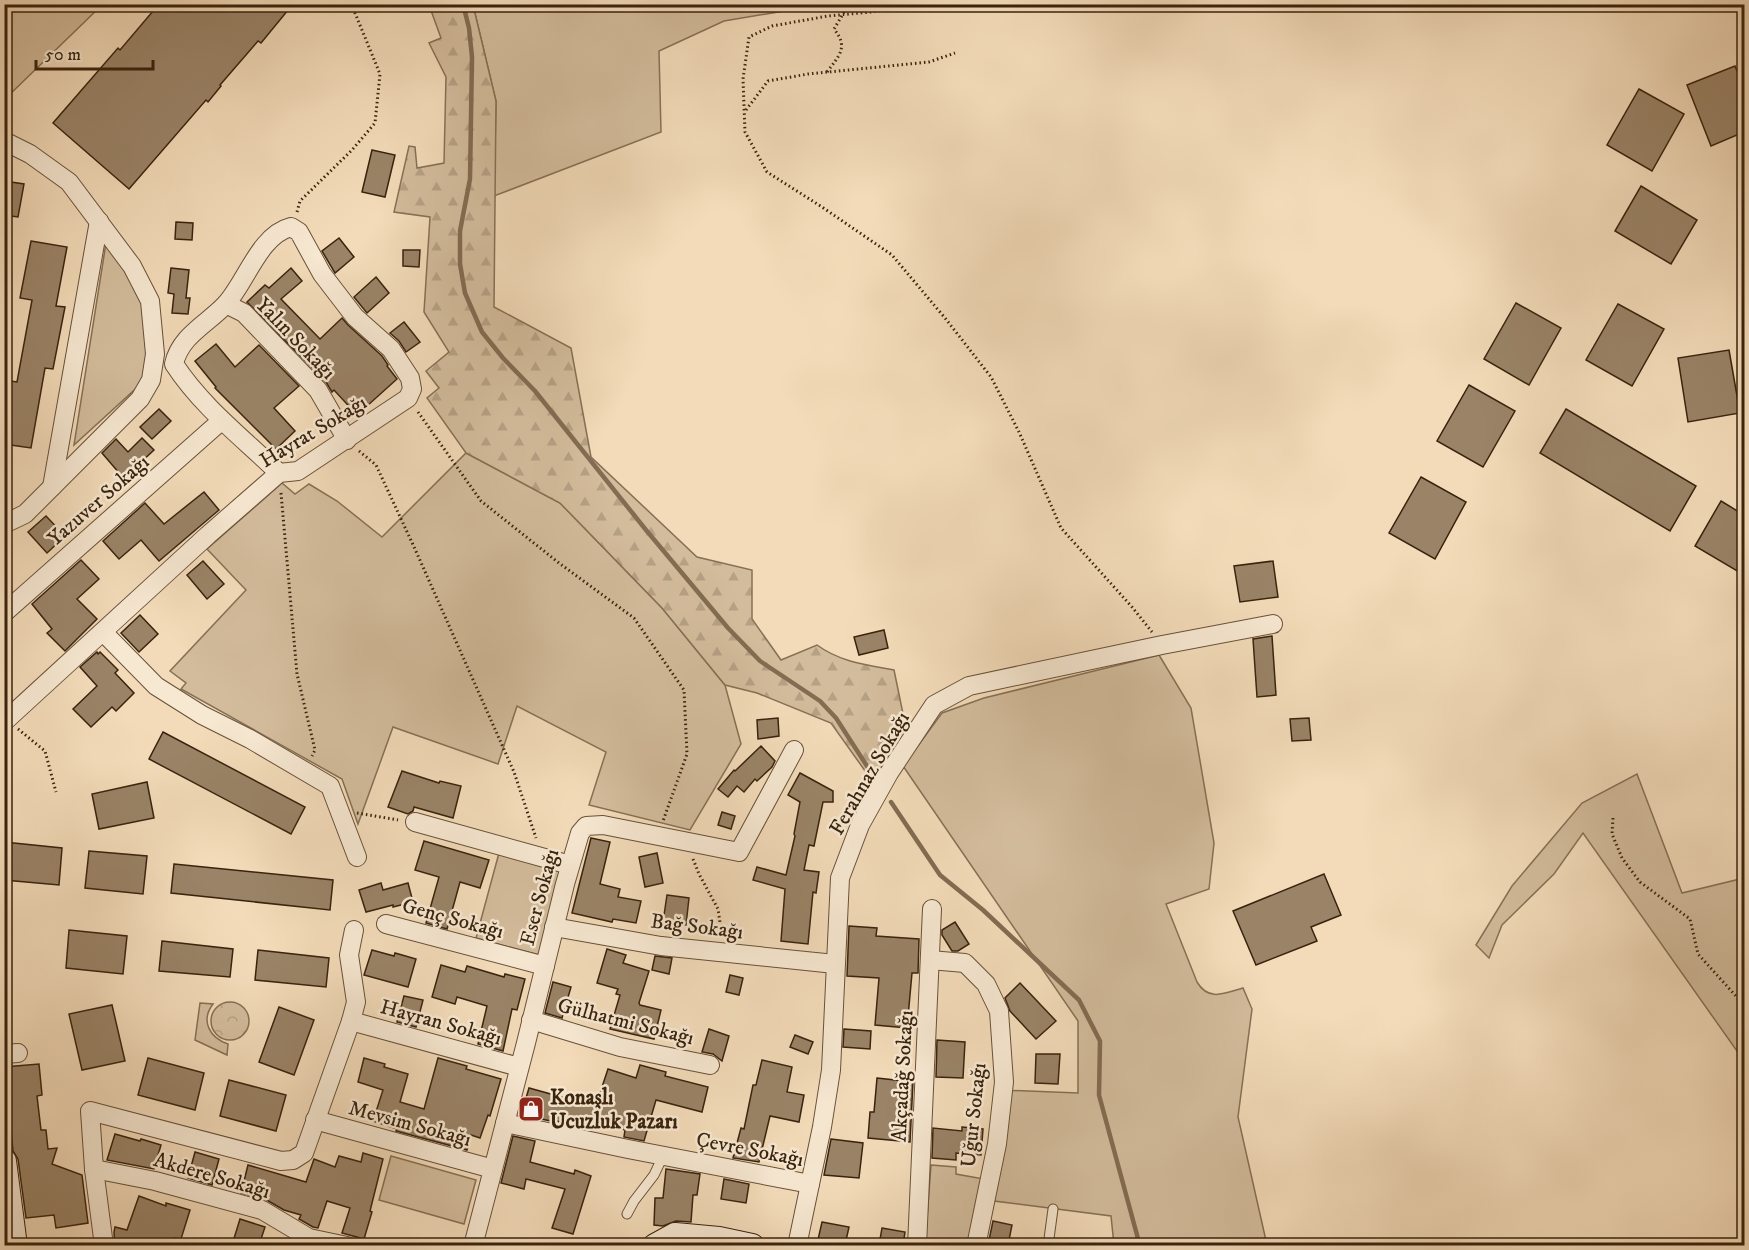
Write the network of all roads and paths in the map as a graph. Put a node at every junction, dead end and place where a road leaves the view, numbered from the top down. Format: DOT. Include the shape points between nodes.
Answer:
graph roads {
  1 [pos="349,4"];
  2 [pos="849,4"];
  3 [pos="920,4"];
  4 [pos="842,15"];
  5 [pos="955,53"];
  6 [pos="827,72"];
  7 [pos="744,112"];
  8 [pos="4,141"];
  9 [pos="99,222"];
  10 [pos="291,227"];
  11 [pos="226,304"];
  12 [pos="408,398"];
  13 [pos="221,421"];
  14 [pos="347,440"];
  15 [pos="279,473"];
  16 [pos="52,487"];
  17 [pos="4,524"];
  18 [pos="4,613"];
  19 [pos="1273,624"];
  20 [pos="104,632"];
  21 [pos="1162,645"];
  22 [pos="6,721"];
  23 [pos="794,750"];
  24 [pos="304,771"];
  25 [pos="56,792"];
  26 [pos="352,812"];
  27 [pos="1613,818"];
  28 [pos="415,822"];
  29 [pos="658,835"];
  30 [pos="685,841"];
  31 [pos="357,857"];
  32 [pos="543,857"];
  33 [pos="570,865"];
  34 [pos="932,909"];
  35 [pos="386,924"];
  36 [pos="554,927"];
  37 [pos="354,930"];
  38 [pos="725,953"];
  39 [pos="930,960"];
  40 [pos="835,964"];
  41 [pos="544,966"];
  42 [pos="1744,1005"];
  43 [pos="531,1020"];
  44 [pos="351,1021"];
  45 [pos="710,1065"];
  46 [pos="519,1067"];
  47 [pos="315,1120"];
  48 [pos="505,1123"];
  49 [pos="663,1156"];
  50 [pos="4,1161"];
  51 [pos="493,1168"];
  52 [pos="94,1169"];
  53 [pos="810,1184"];
  54 [pos="1053,1209"];
  55 [pos="627,1214"];
  56 [pos="15,1245"];
  57 [pos="104,1245"];
  58 [pos="347,1245"];
  59 [pos="473,1245"];
  60 [pos="655,1245"];
  61 [pos="752,1245"];
  62 [pos="797,1245"];
  63 [pos="917,1245"];
  64 [pos="976,1245"];
  65 [pos="1048,1245"];
  1 -- 10 [label="path" via="380,74 375,123 300,201"];
  2 -- 4 [label="path"];
  3 -- 4 [label="path"];
  4 -- 6 [label="path" via="834,29 841,38 842,52"];
  4 -- 7 [label="path" via="771,26 749,38 743,79"];
  5 -- 6 [label="path" via="929,62"];
  6 -- 7 [label="path" via="768,81"];
  7 -- 21 [label="path" via="745,132 767,172 892,255 952,326 991,377 1061,528"];
  8 -- 9 [label="street" via="69,182"];
  9 -- 16 [label="street"];
  9 -- 16 [label="street" via="132,266 150,301 155,354 151,380 140,399"];
  10 -- 11 [label="street" via="268,243"];
  10 -- 12 [label="street" via="299,232 322,274 355,316 391,349 410,378 412,389"];
  11 -- 13 [label="street" via="189,336 174,364"];
  11 -- 14 [label="street, Yalın Sokağı" via="244,313 318,390"];
  12 -- 14 [label="street, Hayrat Sokağı"];
  12 -- 29 [label="path" via="481,501 634,618 684,690 687,754"];
  13 -- 15 [label="street"];
  13 -- 18 [label="street, Yazuver Sokağı"];
  14 -- 15 [label="street, Hayrat Sokağı" via="298,471"];
  14 -- 32 [label="path" via="376,465 514,772"];
  15 -- 20 [label="street, Hayrat Sokağı"];
  15 -- 24 [label="path" via="297,674 315,750"];
  16 -- 17 [label="street" via="25,514"];
  19 -- 21 [label="street, Ferahnaz Sokağı"];
  20 -- 22 [label="street, Hayrat Sokağı"];
  20 -- 24 [label="street" via="156,686"];
  21 -- 40 [label="street, Ferahnaz Sokağı" via="969,686 934,705 860,825 840,878"];
  22 -- 25 [label="path" via="45,751"];
  23 -- 30 [label="street, Eser Sokağı" via="739,852"];
  24 -- 31 [label="street" via="330,786"];
  26 -- 28 [label="path"];
  27 -- 42 [label="path" via="1612,834 1622,858 1640,882 1690,919 1698,954"];
  28 -- 32 [label="street"];
  29 -- 30 [label="street, Eser Sokağı"];
  29 -- 33 [label="street, Eser Sokağı" via="603,825 586,826"];
  30 -- 38 [label="path" via="718,909"];
  32 -- 33 [label="street"];
  33 -- 36 [label="street, Eser Sokağı"];
  34 -- 39 [label="street, Akçadağ Sokağı"];
  35 -- 41 [label="street, Genç Sokağı"];
  36 -- 38 [label="street, Bağ Sokağı"];
  36 -- 41 [label="street, Eser Sokağı"];
  37 -- 44 [label="street" via="349,955 356,1002"];
  38 -- 40 [label="street, Bağ Sokağı"];
  39 -- 63 [label="street, Akçadağ Sokağı"];
  39 -- 64 [label="street, Uğur Sokağı" via="965,963 987,984 999,1011 1004,1082 997,1144"];
  40 -- 53 [label="street, Ferahnaz Sokağı" via="831,1070"];
  41 -- 43 [label="street, Eser Sokağı"];
  43 -- 45 [label="street, Gülhatmi Sokağı" via="620,1047"];
  43 -- 46 [label="street, Eser Sokağı"];
  44 -- 46 [label="street, Hayran Sokağı"];
  44 -- 47 [label="street"];
  46 -- 48 [label="street, Eser Sokağı"];
  47 -- 51 [label="street, Mevsim Sokağı"];
  47 -- 52 [label="street" via="304,1153 281,1161 90,1111"];
  48 -- 49 [label="street, Çevre Sokağı"];
  48 -- 51 [label="street, Eser Sokağı"];
  49 -- 53 [label="street, Çevre Sokağı"];
  49 -- 55 [label="lane"];
  50 -- 56 [label="street"];
  51 -- 59 [label="street, Eser Sokağı"];
  52 -- 57 [label="street"];
  52 -- 58 [label="street, Akdere Sokağı" via="262,1210 309,1238"];
  53 -- 62 [label="street, Ferahnaz Sokağı"];
  54 -- 65 [label="lane"];
  60 -- 61 [label="street" via="675,1235"];
}
